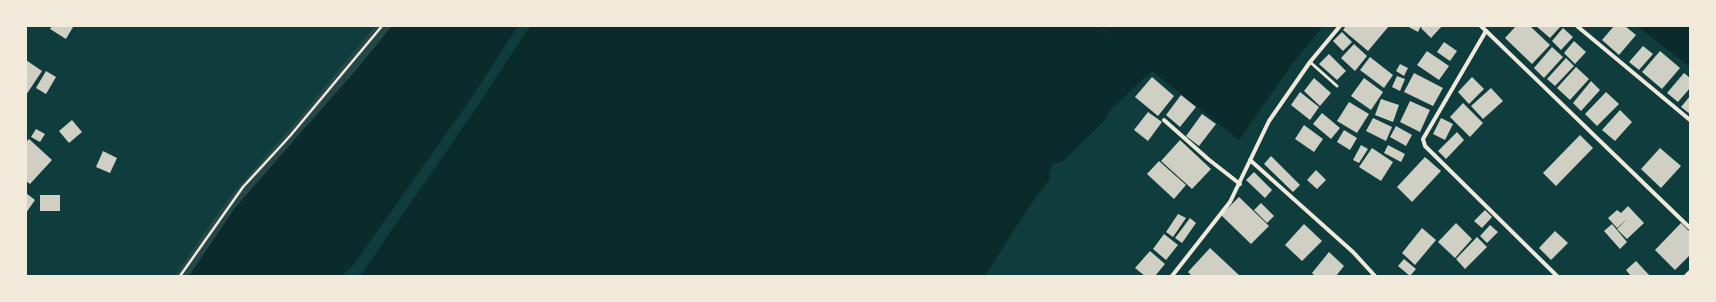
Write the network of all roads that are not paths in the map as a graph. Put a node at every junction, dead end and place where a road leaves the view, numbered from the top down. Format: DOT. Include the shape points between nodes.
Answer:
graph roads {
  1 [pos="1340,26"];
  2 [pos="1481,26"];
  3 [pos="1576,26"];
  4 [pos="1486,31"];
  5 [pos="1310,62"];
  6 [pos="1337,86"];
  7 [pos="1164,120"];
  8 [pos="1690,120"];
  9 [pos="1250,160"];
  10 [pos="1240,184"];
  11 [pos="1690,228"];
  12 [pos="1690,272"];
  13 [pos="1172,276"];
  14 [pos="1375,276"];
  15 [pos="1557,276"];
  16 [pos="1686,276"];
  1 -- 5 [label="street"];
  2 -- 4 [label="street"];
  3 -- 8 [label="street"];
  4 -- 11 [label="street"];
  4 -- 15 [label="street" via="1423,139 1425,146"];
  5 -- 6 [label="lane"];
  5 -- 9 [label="street" via="1269,121"];
  7 -- 10 [label="street"];
  9 -- 10 [label="street"];
  9 -- 14 [label="street" via="1353,252"];
  10 -- 13 [label="street" via="1230,202"];
  12 -- 16 [label="street"];
}
